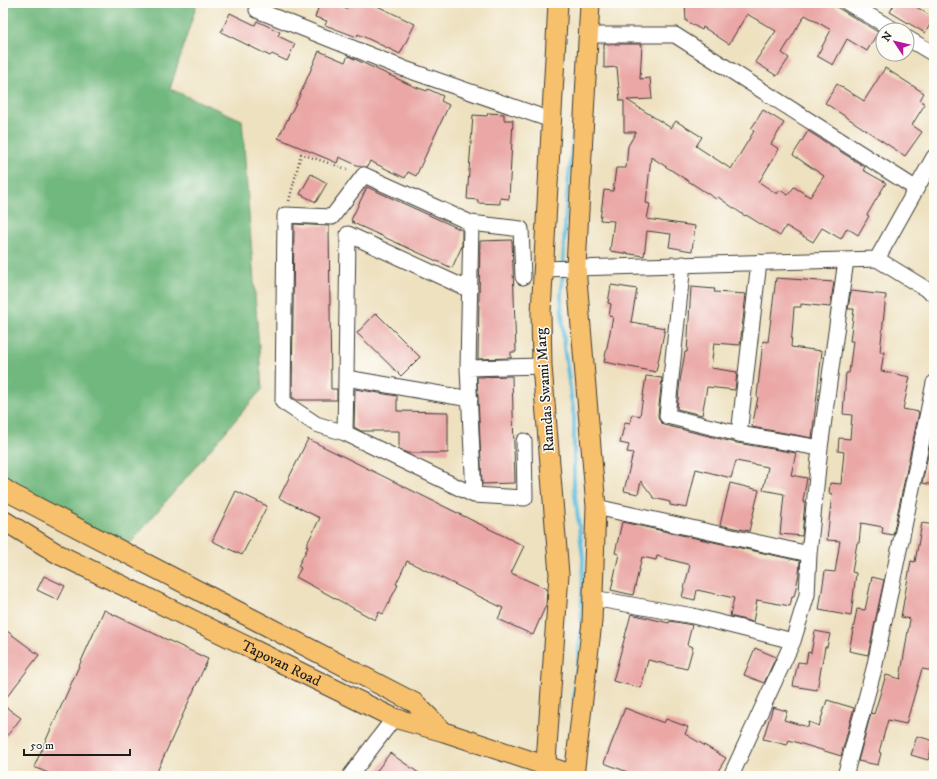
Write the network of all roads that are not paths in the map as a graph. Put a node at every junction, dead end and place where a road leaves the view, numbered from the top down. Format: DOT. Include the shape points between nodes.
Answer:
graph roads {
  1 [pos="558,3"];
  2 [pos="590,3"];
  3 [pos="848,3"];
  4 [pos="257,10"];
  5 [pos="880,22"];
  6 [pos="589,35"];
  7 [pos="915,43"];
  8 [pos="934,54"];
  9 [pos="551,120"];
  10 [pos="934,157"];
  11 [pos="915,188"];
  12 [pos="332,217"];
  13 [pos="471,223"];
  14 [pos="348,234"];
  15 [pos="877,259"];
  16 [pos="846,260"];
  17 [pos="759,262"];
  18 [pos="683,264"];
  19 [pos="574,267"];
  20 [pos="548,269"];
  21 [pos="523,277"];
  22 [pos="470,290"];
  23 [pos="934,294"];
  24 [pos="542,366"];
  25 [pos="468,368"];
  26 [pos="346,378"];
  27 [pos="934,383"];
  28 [pos="470,399"];
  29 [pos="931,413"];
  30 [pos="345,433"];
  31 [pos="739,434"];
  32 [pos="524,441"];
  33 [pos="820,448"];
  34 [pos="3,488"];
  35 [pos="474,495"];
  36 [pos="596,506"];
  37 [pos="6,526"];
  38 [pos="809,554"];
  39 [pos="593,598"];
  40 [pos="793,641"];
  41 [pos="394,718"];
  42 [pos="444,732"];
  43 [pos="545,771"];
  44 [pos="350,776"];
  45 [pos="575,776"];
  46 [pos="731,776"];
  47 [pos="845,776"];
  1 -- 9 [label="main road, Ramdas Swami Marg"];
  2 -- 6 [label="main road"];
  3 -- 5 [label="street"];
  4 -- 9 [label="street" via="405,69"];
  6 -- 11 [label="street" via="675,35"];
  6 -- 19 [label="main road"];
  7 -- 8 [label="street"];
  9 -- 20 [label="main road, Ramdas Swami Marg"];
  10 -- 11 [label="street"];
  11 -- 15 [label="street"];
  12 -- 13 [label="street" via="364,175"];
  12 -- 14 [label="street"];
  12 -- 30 [label="street" via="285,216 283,402 316,424"];
  13 -- 21 [label="street" via="521,229"];
  13 -- 22 [label="street"];
  14 -- 22 [label="street"];
  14 -- 26 [label="street"];
  15 -- 16 [label="street"];
  15 -- 23 [label="street"];
  16 -- 17 [label="street"];
  16 -- 33 [label="street"];
  17 -- 18 [label="street"];
  17 -- 31 [label="street"];
  18 -- 19 [label="street"];
  18 -- 31 [label="street" via="667,416"];
  19 -- 20 [label="street"];
  19 -- 36 [label="main road"];
  20 -- 24 [label="main road, Ramdas Swami Marg" via="541,313"];
  22 -- 25 [label="street"];
  24 -- 25 [label="street"];
  24 -- 43 [label="main road, Ramdas Swami Marg" via="559,574"];
  25 -- 28 [label="street"];
  26 -- 28 [label="street"];
  26 -- 30 [label="street"];
  27 -- 29 [label="street"];
  28 -- 35 [label="street"];
  29 -- 47 [label="street" via="874,669"];
  30 -- 35 [label="street"];
  31 -- 33 [label="street"];
  32 -- 35 [label="street" via="525,498"];
  33 -- 38 [label="street"];
  34 -- 42 [label="main road" via="415,703"];
  36 -- 38 [label="street"];
  36 -- 39 [label="main road"];
  37 -- 41 [label="main road, Tapovan Road" via="58,554"];
  38 -- 40 [label="street" via="806,595"];
  39 -- 40 [label="street" via="693,616"];
  39 -- 45 [label="main road"];
  40 -- 46 [label="street"];
  41 -- 42 [label="main road, Tapovan Road"];
  41 -- 44 [label="street"];
  42 -- 43 [label="main road, Tapovan Road"];
  43 -- 45 [label="main road, Tapovan Road"];
}
